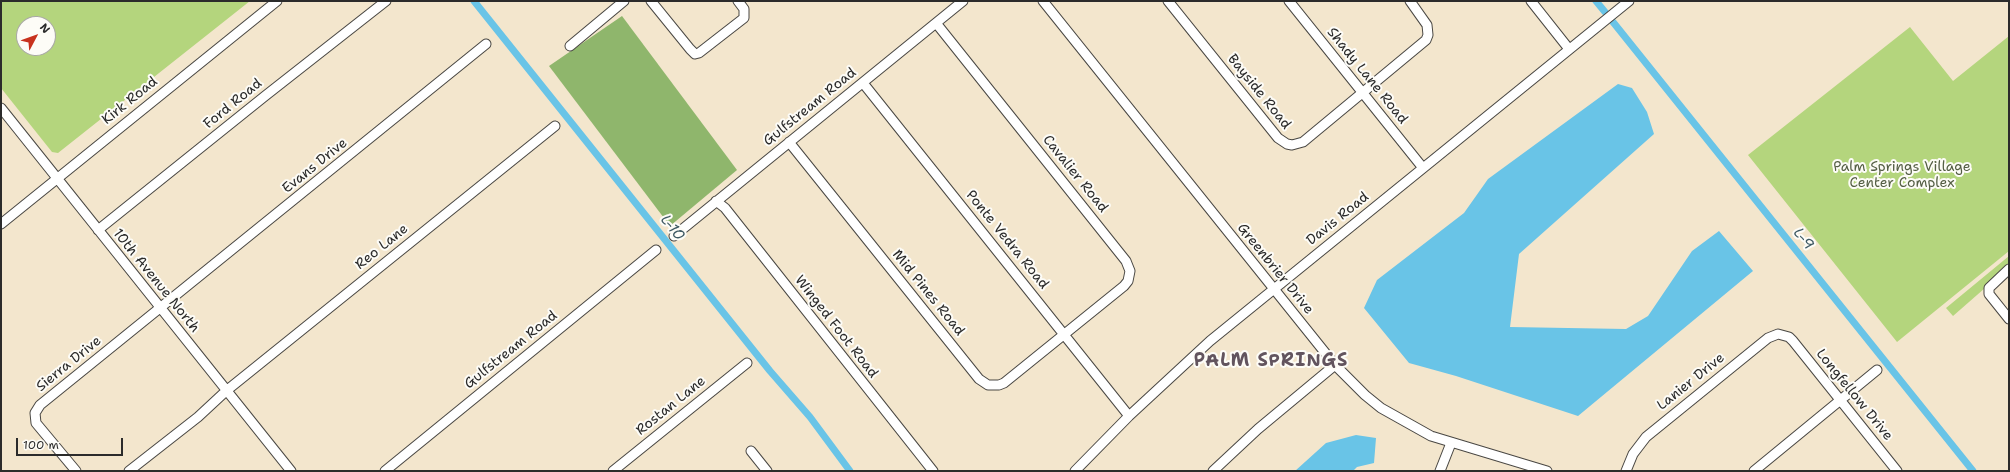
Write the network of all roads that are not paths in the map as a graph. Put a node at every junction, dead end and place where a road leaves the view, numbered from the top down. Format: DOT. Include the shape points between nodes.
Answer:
graph roads {
  1 [pos="277,1"];
  2 [pos="386,1"];
  3 [pos="624,1"];
  4 [pos="651,1"];
  5 [pos="738,1"];
  6 [pos="964,1"];
  7 [pos="1043,1"];
  8 [pos="1168,1"];
  9 [pos="1289,1"];
  10 [pos="1410,1"];
  11 [pos="1530,1"];
  12 [pos="1629,1"];
  13 [pos="936,23"];
  14 [pos="486,44"];
  15 [pos="570,46"];
  16 [pos="1569,49"];
  17 [pos="862,83"];
  18 [pos="1363,93"];
  19 [pos="1,108"];
  20 [pos="555,126"];
  21 [pos="789,142"];
  22 [pos="1423,168"];
  23 [pos="57,179"];
  24 [pos="716,201"];
  25 [pos="1,224"];
  26 [pos="98,230"];
  27 [pos="674,236"];
  28 [pos="656,250"];
  29 [pos="2009,269"];
  30 [pos="1273,288"];
  31 [pos="160,308"];
  32 [pos="2009,319"];
  33 [pos="1064,334"];
  34 [pos="1789,337"];
  35 [pos="747,363"];
  36 [pos="1335,365"];
  37 [pos="1877,370"];
  38 [pos="226,391"];
  39 [pos="1840,401"];
  40 [pos="1129,416"];
  41 [pos="1450,443"];
  42 [pos="750,451"];
  43 [pos="76,471"];
  44 [pos="129,471"];
  45 [pos="291,471"];
  46 [pos="384,471"];
  47 [pos="613,471"];
  48 [pos="766,471"];
  49 [pos="933,471"];
  50 [pos="1075,471"];
  51 [pos="1212,471"];
  52 [pos="1440,471"];
  53 [pos="1547,471"];
  54 [pos="1626,471"];
  55 [pos="1754,471"];
  56 [pos="1897,471"];
  1 -- 23 [label="street, Kirk Road"];
  2 -- 26 [label="street, Ford Road"];
  3 -- 15 [label="street"];
  4 -- 5 [label="street" via="695,54 744,18 744,9"];
  6 -- 13 [label="street, Gulfstream Road"];
  7 -- 30 [label="street, Greenbrier Drive"];
  8 -- 18 [label="street, Bayside Road" via="1278,138 1287,144 1302,142"];
  9 -- 18 [label="street, Shady Lane Road"];
  10 -- 18 [label="street, Bayside Road" via="1428,25 1426,40"];
  11 -- 16 [label="street"];
  12 -- 16 [label="street, Davis Road"];
  13 -- 17 [label="street, Gulfstream Road"];
  13 -- 33 [label="street, Cavalier Road" via="1129,266 1130,276 1124,286"];
  14 -- 31 [label="street, Evans Drive"];
  16 -- 22 [label="street, Davis Road"];
  17 -- 21 [label="street, Gulfstream Road"];
  17 -- 33 [label="street, Ponte Vedra Road"];
  18 -- 22 [label="street, Shady Lane Road"];
  19 -- 23 [label="street, 10th Avenue North"];
  20 -- 38 [label="street, Reo Lane"];
  21 -- 24 [label="street, Gulfstream Road"];
  21 -- 33 [label="street, Mid Pines Road" via="984,383 994,386 1004,383"];
  22 -- 30 [label="street, Davis Road"];
  23 -- 25 [label="street, Kirk Road"];
  23 -- 26 [label="street, 10th Avenue North"];
  24 -- 27 [label="street, Gulfstream Road"];
  24 -- 49 [label="street, Winged Foot Road" via="725,208"];
  26 -- 31 [label="street, 10th Avenue North"];
  28 -- 46 [label="street, Gulfstream Road"];
  29 -- 32 [label="street" via="1989,288 1989,294"];
  30 -- 36 [label="street, Greenbrier Drive"];
  30 -- 40 [label="street, Davis Road" via="1210,341"];
  31 -- 38 [label="street, 10th Avenue North"];
  31 -- 43 [label="street, Sierra Drive" via="37,409 36,423"];
  33 -- 40 [label="street, Ponte Vedra Road"];
  34 -- 39 [label="street, Longfellow Drive"];
  34 -- 54 [label="street, Lanier Drive" via="1778,334 1768,338 1646,437 1633,454"];
  35 -- 47 [label="street, Rostan Lane"];
  36 -- 41 [label="street, Greenbrier Drive" via="1349,381 1381,408 1412,427"];
  36 -- 51 [label="street"];
  37 -- 39 [label="street"];
  38 -- 44 [label="street" via="198,417"];
  38 -- 45 [label="street, 10th Avenue North"];
  39 -- 55 [label="street"];
  39 -- 56 [label="street, Longfellow Drive"];
  40 -- 50 [label="street, Davis Road"];
  41 -- 52 [label="street"];
  41 -- 53 [label="street, Greenbrier Drive"];
  42 -- 48 [label="street"];
}
